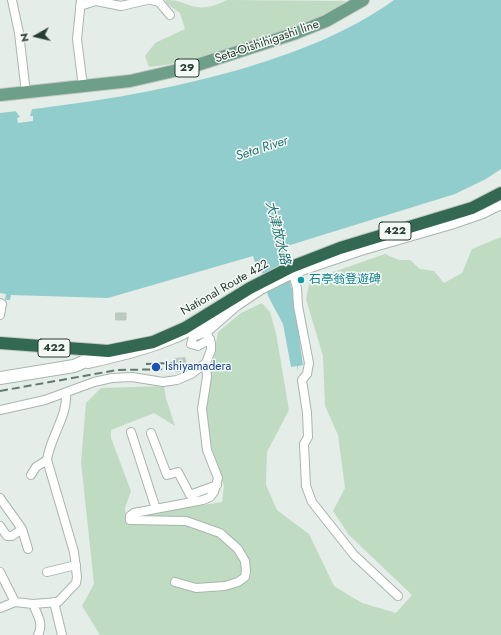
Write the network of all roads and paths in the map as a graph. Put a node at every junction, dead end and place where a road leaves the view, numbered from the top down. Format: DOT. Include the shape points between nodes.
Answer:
graph roads {
  1 [pos="12,0"];
  2 [pos="147,0"];
  3 [pos="151,0"];
  4 [pos="363,0"];
  5 [pos="81,3"];
  6 [pos="170,15"];
  7 [pos="83,87"];
  8 [pos="26,93"];
  9 [pos="0,96"];
  10 [pos="501,193"];
  11 [pos="501,205"];
  12 [pos="450,220"];
  13 [pos="291,270"];
  14 [pos="0,303"];
  15 [pos="0,315"];
  16 [pos="205,329"];
  17 [pos="0,343"];
  18 [pos="108,351"];
  19 [pos="206,362"];
  20 [pos="74,366"];
  21 [pos="0,378"];
  22 [pos="66,392"];
  23 [pos="0,410"];
  24 [pos="131,432"];
  25 [pos="151,433"];
  26 [pos="47,460"];
  27 [pos="31,475"];
  28 [pos="217,485"];
  29 [pos="0,498"];
  30 [pos="156,508"];
  31 [pos="0,526"];
  32 [pos="22,529"];
  33 [pos="28,549"];
  34 [pos="76,565"];
  35 [pos="0,572"];
  36 [pos="47,572"];
  37 [pos="175,582"];
  38 [pos="398,596"];
  39 [pos="15,602"];
  40 [pos="54,602"];
  41 [pos="33,604"];
  42 [pos="0,608"];
  43 [pos="38,635"];
  44 [pos="62,635"];
  1 -- 8 [label="street" via="19,33"];
  2 -- 5 [label="street" via="121,6 96,1"];
  3 -- 6 [label="street" via="159,2"];
  4 -- 7 [label="main road, Seta-Oishihigashi line / 29" via="326,21 198,65 130,81"];
  5 -- 7 [label="street" via="77,44"];
  7 -- 8 [label="main road, Seta-Oishihigashi line / 29"];
  8 -- 9 [label="main road, Seta-Oishihigashi line / 29"];
  10 -- 12 [label="highway, National Route 422 / 422"];
  11 -- 12 [label="street" via="483,214"];
  12 -- 13 [label="highway, National Route 422 / 422" via="340,248"];
  13 -- 16 [label="street"];
  13 -- 16 [label="highway, National Route 422 / 422" via="263,281 235,297"];
  13 -- 38 [label="street" via="297,288 309,363 307,374 302,380 308,437 304,444 306,486 312,502 354,555"];
  14 -- 15 [label="street"];
  16 -- 18 [label="highway, National Route 422 / 422"];
  16 -- 19 [label="street" via="212,350"];
  16 -- 20 [label="street" via="151,349"];
  17 -- 18 [label="highway, National Route 422 / 422"];
  18 -- 20 [label="street"];
  19 -- 22 [label="street" via="191,374 177,380 164,382 132,377 112,378"];
  19 -- 28 [label="street" via="207,377 202,409 207,450 218,478"];
  20 -- 21 [label="street"];
  22 -- 23 [label="street"];
  22 -- 26 [label="street" via="66,404"];
  24 -- 30 [label="street"];
  25 -- 28 [label="street" via="167,475 178,472 190,495"];
  26 -- 27 [label="street" via="36,467"];
  26 -- 34 [label="street" via="56,485 59,504 66,519"];
  28 -- 30 [label="street" via="210,497 204,500"];
  29 -- 32 [label="street"];
  30 -- 37 [label="street" via="134,513 130,520 186,521 220,533 238,549 245,561 244,577 231,584 196,588"];
  31 -- 32 [label="street" via="7,536 12,536"];
  32 -- 33 [label="street"];
  34 -- 36 [label="street"];
  34 -- 40 [label="street" via="76,583 58,602"];
  35 -- 39 [label="street"];
  39 -- 41 [label="street"];
  39 -- 42 [label="street"];
  40 -- 41 [label="street"];
  40 -- 44 [label="street"];
  41 -- 43 [label="street" via="40,619"];
}
